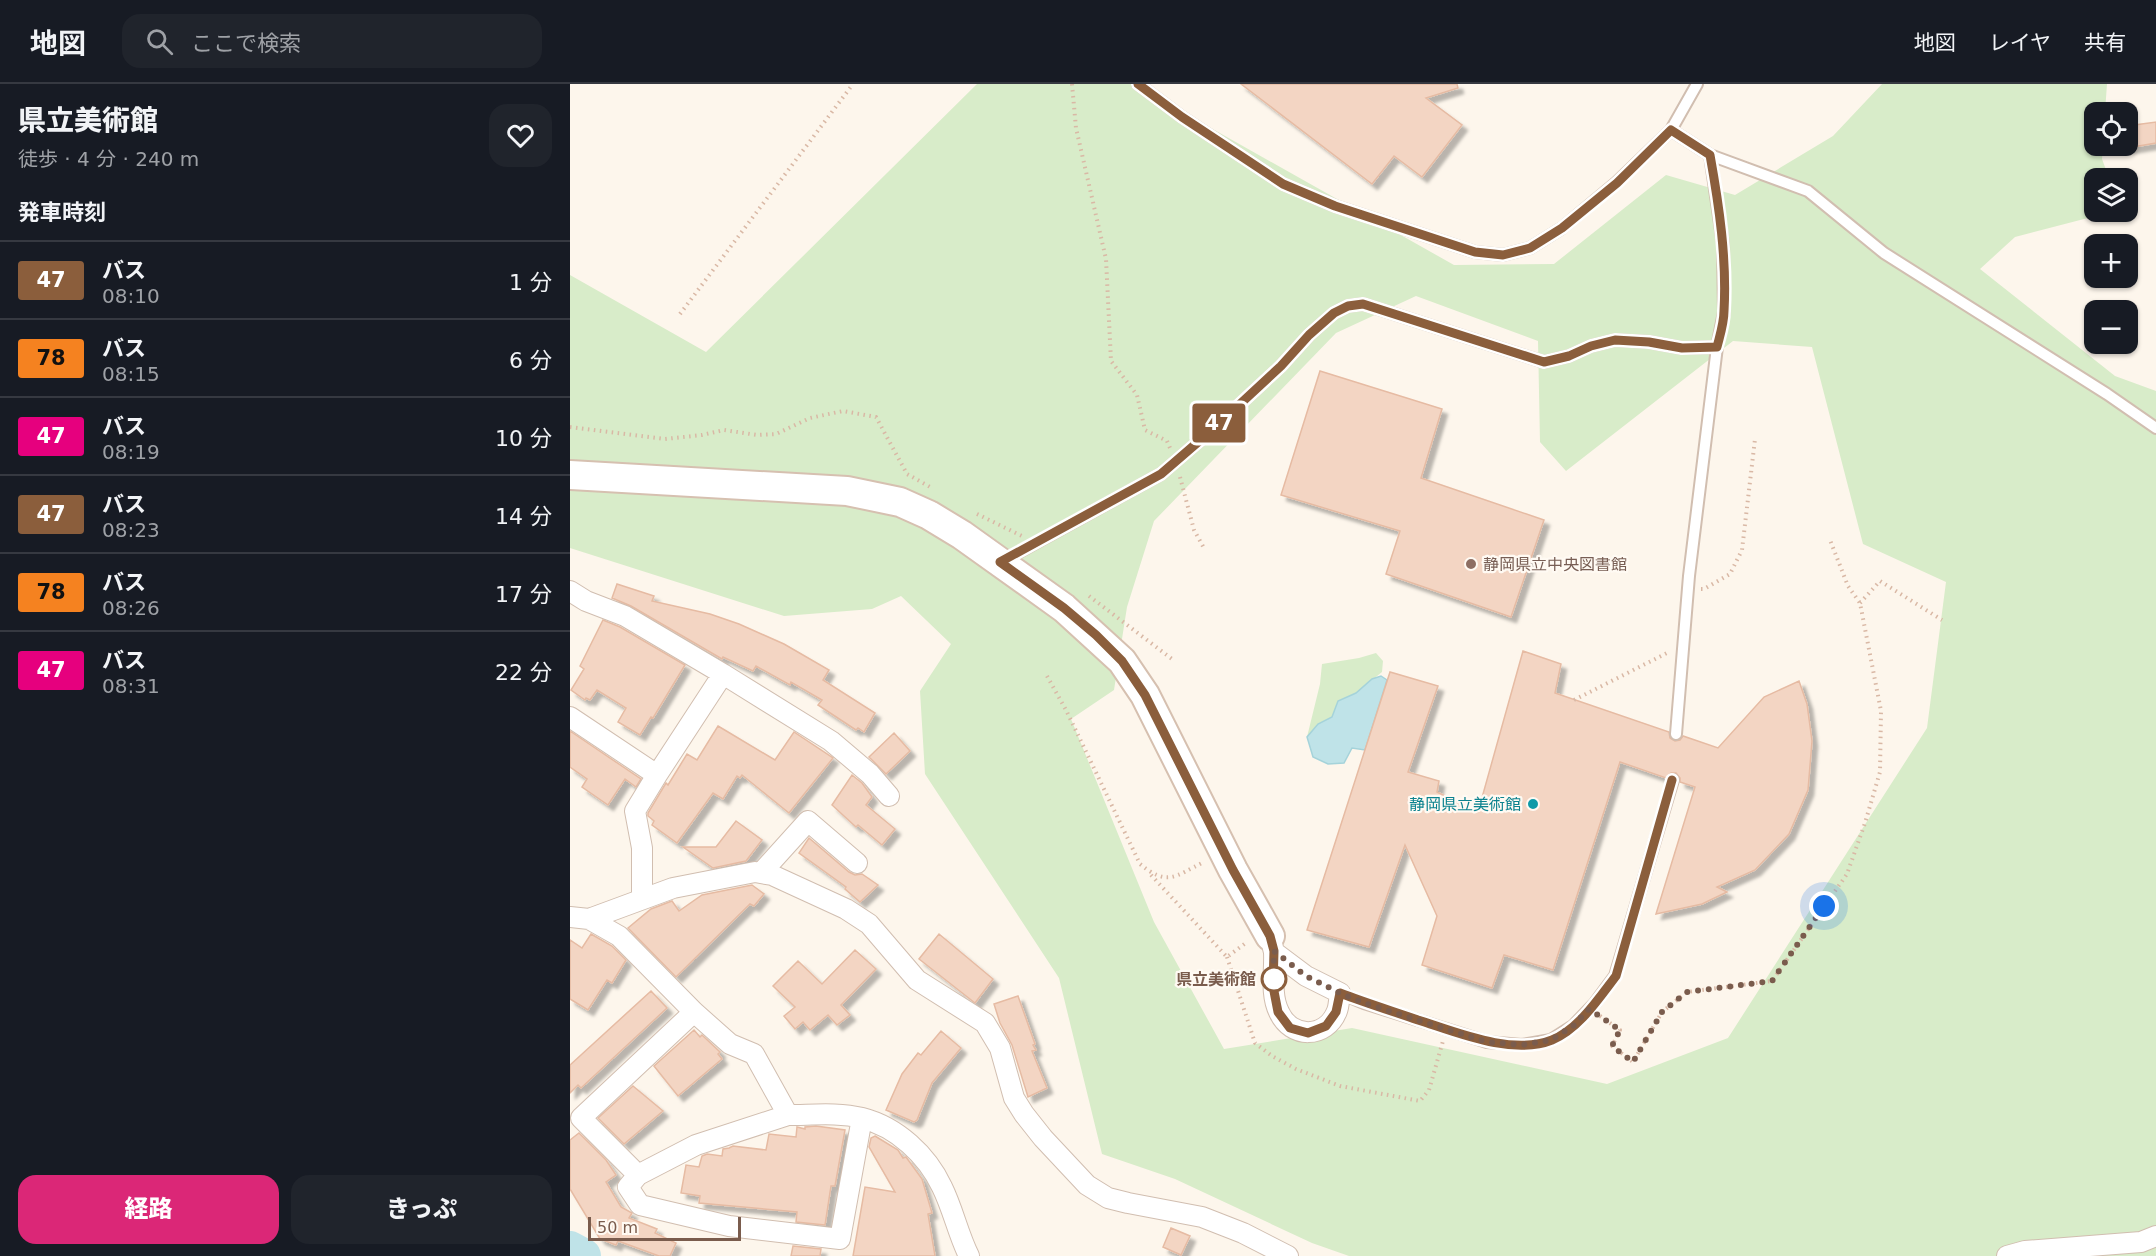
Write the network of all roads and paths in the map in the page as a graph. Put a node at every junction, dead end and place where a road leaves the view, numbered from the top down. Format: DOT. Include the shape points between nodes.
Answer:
graph roads {
  1 [pos="853,84"];
  2 [pos="1072,84"];
  3 [pos="1138,84"];
  4 [pos="1697,84"];
  5 [pos="1671,130"];
  6 [pos="1710,155"];
  7 [pos="680,314"];
  8 [pos="1717,347"];
  9 [pos="570,428"];
  10 [pos="2156,428"];
  11 [pos="1755,439"];
  12 [pos="1176,461"];
  13 [pos="570,475"];
  14 [pos="936,489"];
  15 [pos="973,513"];
  16 [pos="1830,540"];
  17 [pos="1035,543"];
  18 [pos="1205,550"];
  19 [pos="1000,562"];
  20 [pos="1688,589"];
  21 [pos="570,591"];
  22 [pos="1083,592"];
  23 [pos="1860,603"];
  24 [pos="1942,620"];
  25 [pos="1684,645"];
  26 [pos="1172,659"];
  27 [pos="723,674"];
  28 [pos="1047,676"];
  29 [pos="1574,700"];
  30 [pos="570,717"];
  31 [pos="1676,734"];
  32 [pos="657,775"];
  33 [pos="1672,780"];
  34 [pos="889,796"];
  35 [pos="1224,852"];
  36 [pos="857,863"];
  37 [pos="1140,864"];
  38 [pos="760,873"];
  39 [pos="642,898"];
  40 [pos="579,918"];
  41 [pos="1264,943"];
  42 [pos="1227,957"];
  43 [pos="1340,993"];
  44 [pos="1589,1009"];
  45 [pos="694,1012"];
  46 [pos="1447,1029"];
  47 [pos="788,1115"];
  48 [pos="862,1118"];
  49 [pos="638,1176"];
  50 [pos="2156,1236"];
  51 [pos="967,1255"];
  52 [pos="1288,1256"];
  53 [pos="2007,1256"];
  1 -- 7 [label="path"];
  2 -- 12 [label="path" via="1076,128 1106,259 1111,361 1137,395 1145,430 1167,441"];
  3 -- 5 [label="lane" via="1283,184 1335,206 1475,252 1503,255 1530,248 1562,228 1617,183"];
  4 -- 5 [label="lane"];
  5 -- 6 [label="lane"];
  6 -- 8 [label="lane" via="1723,244 1724,312"];
  6 -- 10 [label="lane" via="1808,191 1884,253"];
  8 -- 12 [label="lane" via="1682,348 1615,340 1544,362 1363,304 1348,306 1309,335 1281,366"];
  8 -- 20 [label="lane"];
  9 -- 14 [label="path" via="666,439 724,430 757,435 776,434 828,413 858,413 876,417 907,474"];
  11 -- 20 [label="path" via="1742,550 1730,574 1704,589"];
  12 -- 17 [label="lane" via="1161,474"];
  12 -- 18 [label="path" via="1194,530"];
  13 -- 19 [label="street" via="846,491 900,502 929,514"];
  15 -- 17 [label="path"];
  16 -- 23 [label="path" via="1848,586"];
  17 -- 19 [label="lane"];
  19 -- 35 [label="street" via="1064,608 1122,661 1145,695"];
  20 -- 25 [label="lane"];
  21 -- 27 [label="street" via="625,616"];
  22 -- 26 [label="path"];
  23 -- 24 [label="path" via="1880,581"];
  23 -- 44 [label="path" via="1881,711 1880,772 1847,874 1772,981 1687,992 1662,1012 1633,1062 1612,1046 1620,1030"];
  25 -- 29 [label="path"];
  25 -- 31 [label="lane"];
  27 -- 32 [label="street"];
  27 -- 34 [label="street" via="831,741"];
  28 -- 37 [label="path"];
  30 -- 32 [label="street"];
  32 -- 39 [label="street" via="636,812 642,848"];
  33 -- 44 [label="lane" via="1616,976"];
  35 -- 37 [label="path" via="1171,878 1155,876"];
  35 -- 41 [label="street"];
  36 -- 38 [label="street" via="808,820"];
  37 -- 42 [label="path"];
  38 -- 39 [label="street" via="712,879"];
  38 -- 52 [label="street" via="861,919 917,980 985,1023 1000,1048 1014,1098 1024,1114 1087,1185 1108,1198 1202,1216"];
  39 -- 40 [label="street"];
  40 -- 45 [label="street" via="619,936"];
  41 -- 42 [label="path"];
  41 -- 43 [label="street" via="1306,976"];
  41 -- 43 [label="street" via="1278,1012 1290,1028 1308,1033 1326,1026 1336,1012"];
  42 -- 46 [label="path" via="1256,1043 1280,1060 1340,1086 1420,1101 1429,1090"];
  43 -- 46 [label="lane"];
  44 -- 46 [label="lane" via="1573,1026 1551,1040 1522,1045 1487,1042"];
  45 -- 47 [label="street" via="730,1044 754,1054"];
  45 -- 49 [label="street" via="581,1118"];
  47 -- 48 [label="street"];
  47 -- 49 [label="street" via="696,1145"];
  48 -- 49 [label="street" via="840,1239 729,1226 640,1205 628,1187"];
  48 -- 51 [label="street" via="896,1133 921,1154 942,1187"];
  50 -- 53 [label="street" via="2141,1242 2025,1251"];
}
